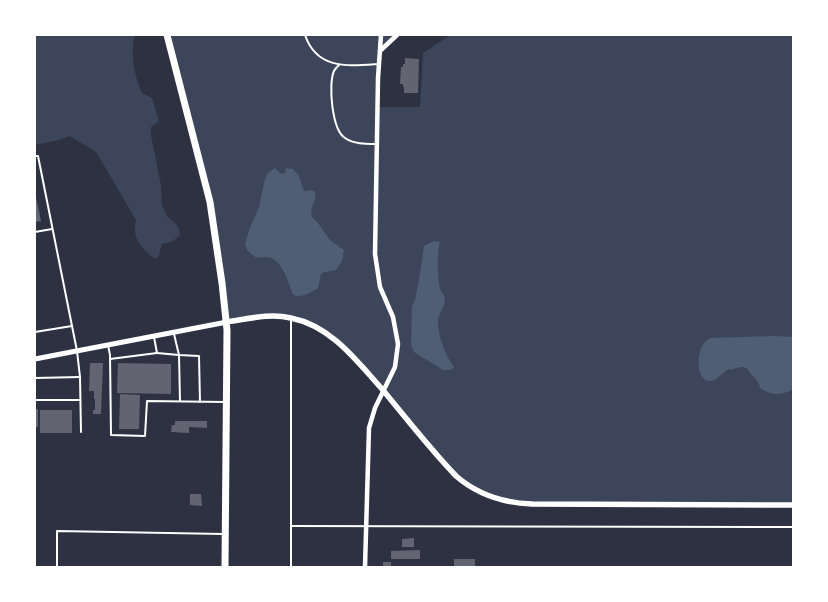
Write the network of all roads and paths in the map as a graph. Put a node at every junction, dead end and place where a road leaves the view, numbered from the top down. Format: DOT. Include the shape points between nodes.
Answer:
graph roads {
  1 [pos="167,35"];
  2 [pos="305,35"];
  3 [pos="381,35"];
  4 [pos="397,35"];
  5 [pos="381,50"];
  6 [pos="379,64"];
  7 [pos="339,65"];
  8 [pos="377,144"];
  9 [pos="35,156"];
  10 [pos="52,229"];
  11 [pos="35,232"];
  12 [pos="292,318"];
  13 [pos="227,322"];
  14 [pos="72,326"];
  15 [pos="35,332"];
  16 [pos="174,332"];
  17 [pos="154,336"];
  18 [pos="108,345"];
  19 [pos="77,351"];
  20 [pos="157,353"];
  21 [pos="179,355"];
  22 [pos="35,359"];
  23 [pos="110,359"];
  24 [pos="80,377"];
  25 [pos="35,378"];
  26 [pos="384,392"];
  27 [pos="35,400"];
  28 [pos="81,400"];
  29 [pos="180,401"];
  30 [pos="200,402"];
  31 [pos="227,402"];
  32 [pos="81,432"];
  33 [pos="793,505"];
  34 [pos="291,526"];
  35 [pos="365,526"];
  36 [pos="793,527"];
  37 [pos="225,534"];
  38 [pos="57,567"];
  39 [pos="225,567"];
  40 [pos="290,567"];
  41 [pos="364,567"];
  1 -- 13 [label="highway" via="210,202"];
  2 -- 7 [label="lane" via="310,48"];
  3 -- 5 [label="street"];
  4 -- 5 [label="street"];
  5 -- 6 [label="street"];
  6 -- 7 [label="lane"];
  6 -- 8 [label="street"];
  7 -- 8 [label="lane" via="334,72 332,88 337,128 343,137 353,142"];
  8 -- 26 [label="street" via="376,270 398,344 395,367"];
  9 -- 10 [label="lane" via="38,156"];
  10 -- 11 [label="lane"];
  10 -- 14 [label="lane"];
  12 -- 13 [label="main road" via="262,316"];
  12 -- 26 [label="main road" via="337,340"];
  12 -- 34 [label="lane"];
  13 -- 16 [label="street"];
  13 -- 31 [label="highway"];
  14 -- 15 [label="lane"];
  14 -- 19 [label="lane"];
  16 -- 17 [label="street"];
  16 -- 21 [label="lane"];
  17 -- 18 [label="street"];
  17 -- 20 [label="lane"];
  18 -- 19 [label="street"];
  18 -- 23 [label="lane"];
  19 -- 22 [label="street"];
  19 -- 24 [label="lane"];
  20 -- 21 [label="lane"];
  20 -- 23 [label="lane"];
  21 -- 29 [label="lane"];
  21 -- 30 [label="lane" via="199,356"];
  23 -- 29 [label="lane" via="111,436 145,436 146,402"];
  24 -- 25 [label="lane"];
  24 -- 28 [label="lane"];
  26 -- 33 [label="main road" via="456,476 473,489 498,500 532,504"];
  26 -- 35 [label="street" via="369,428"];
  27 -- 28 [label="lane"];
  28 -- 32 [label="lane"];
  29 -- 30 [label="lane"];
  30 -- 31 [label="lane"];
  31 -- 37 [label="highway"];
  34 -- 35 [label="lane"];
  34 -- 40 [label="lane"];
  35 -- 36 [label="lane"];
  35 -- 41 [label="street"];
  37 -- 38 [label="lane" via="57,531"];
  37 -- 39 [label="highway"];
}
